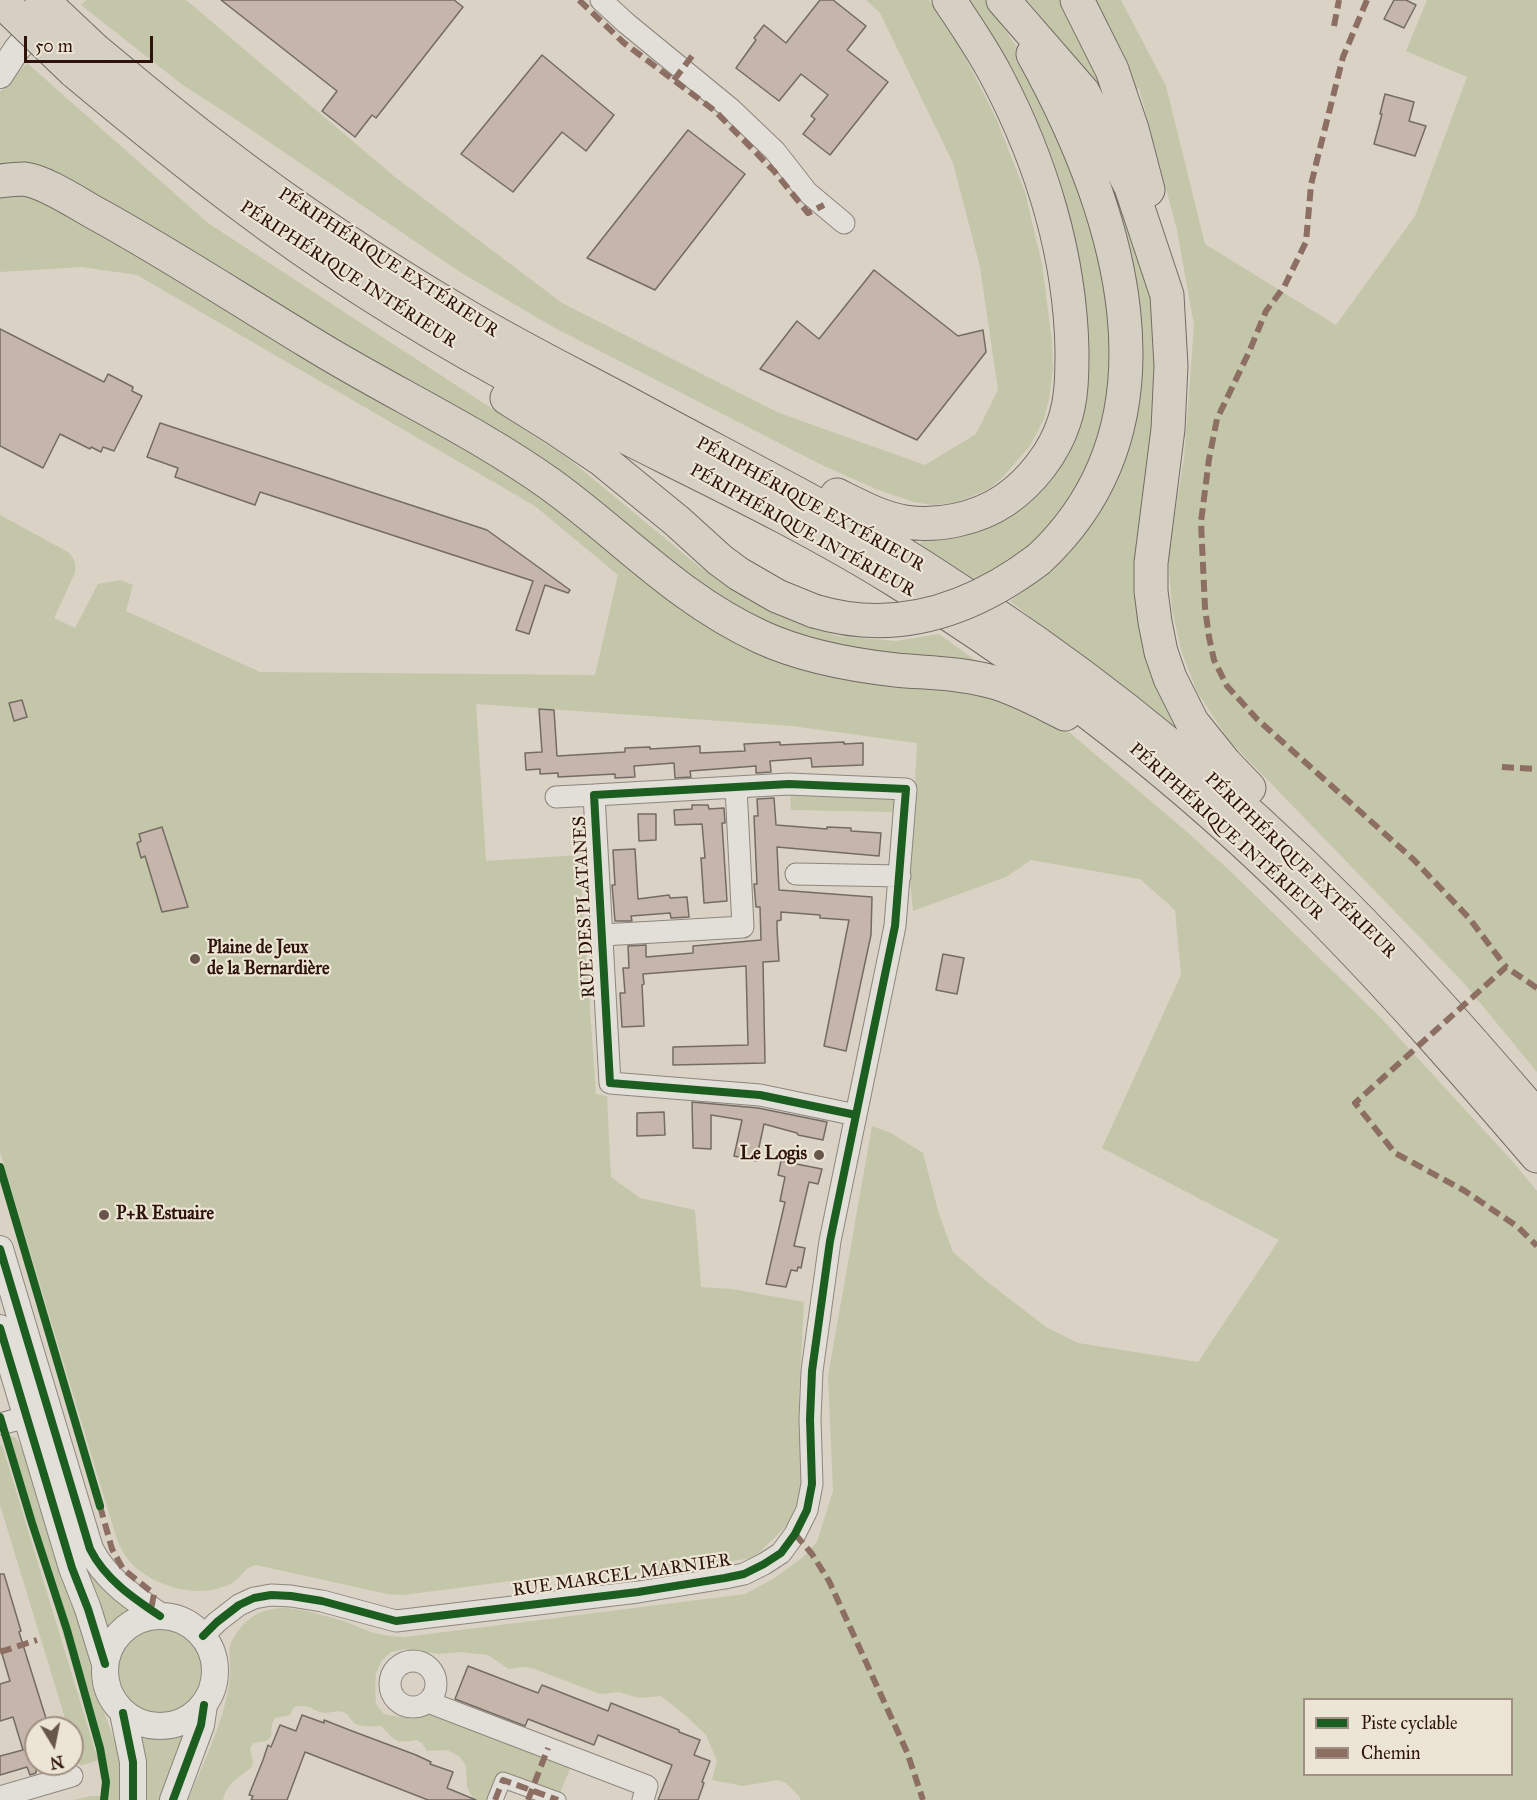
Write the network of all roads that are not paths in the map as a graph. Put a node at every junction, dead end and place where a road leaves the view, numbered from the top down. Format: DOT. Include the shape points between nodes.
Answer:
graph roads {
  1 [pos="0,0"];
  2 [pos="40,0"];
  3 [pos="60,0"];
  4 [pos="601,0"];
  5 [pos="949,0"];
  6 [pos="1003,0"];
  7 [pos="1077,0"];
  8 [pos="0,45"];
  9 [pos="85,61"];
  10 [pos="0,75"];
  11 [pos="173,153"];
  12 [pos="0,181"];
  13 [pos="844,223"];
  14 [pos="1167,295"];
  15 [pos="632,406"];
  16 [pos="736,787"];
  17 [pos="906,789"];
  18 [pos="594,795"];
  19 [pos="556,797"];
  20 [pos="1288,849"];
  21 [pos="1255,853"];
  22 [pos="796,874"];
  23 [pos="900,876"];
  24 [pos="602,935"];
  25 [pos="856,1114"];
  26 [pos="1537,1117"];
  27 [pos="1537,1156"];
  28 [pos="0,1249"];
  29 [pos="0,1328"];
  30 [pos="27,1417"];
  31 [pos="0,1424"];
  32 [pos="160,1616"];
  33 [pos="203,1636"];
  34 [pos="105,1664"];
  35 [pos="428,1702"];
  36 [pos="204,1705"];
  37 [pos="123,1713"];
  38 [pos="72,1776"];
  39 [pos="0,1797"];
  40 [pos="133,1800"];
  41 [pos="173,1800"];
  42 [pos="495,1800"];
  43 [pos="558,1800"];
  44 [pos="643,1800"];
  1 -- 9 [label="highway, bridge"];
  2 -- 8 [label="street"];
  2 -- 9 [label="highway, bridge"];
  3 -- 10 [label="street"];
  4 -- 13 [label="street" via="731,109 776,151 807,192"];
  5 -- 15 [label="highway" via="979,44 1011,106 1051,213 1065,272 1071,333 1070,390 1064,422 1051,451 1029,480 982,513 939,523 903,522 862,508 651,404"];
  6 -- 11 [label="highway, bridge" via="1066,117 1091,177 1118,276 1127,342 1126,369 1116,435 1105,465 1095,489 1056,543 1017,575 977,598 937,612 884,621 851,620 777,596 739,574 601,459 426,346 181,172"];
  6 -- 14 [label="highway" via="1083,92 1131,187"];
  7 -- 14 [label="highway" via="1112,70 1132,129 1156,222"];
  9 -- 11 [label="highway, PÉRIPHÉRIQUE INTÉRIEUR"];
  9 -- 15 [label="highway, PÉRIPHÉRIQUE EXTÉRIEUR" via="353,245 466,316"];
  11 -- 21 [label="highway, PÉRIPHÉRIQUE INTÉRIEUR" via="286,237 424,328 532,389 759,504 896,581 987,640 1123,739"];
  12 -- 21 [label="highway" via="26,179 55,190 317,347 501,451 586,511 663,577 732,622 763,638 848,663 992,682 1032,698 1066,715 1144,775 1233,852"];
  14 -- 20 [label="highway" via="1171,366 1168,429 1151,563 1151,591 1161,652 1192,722 1281,824"];
  15 -- 20 [label="highway, PÉRIPHÉRIQUE EXTÉRIEUR" via="850,523 995,614 1104,692 1212,780"];
  16 -- 17 [label="street, RUE DES PLATANES" via="789,784"];
  16 -- 18 [label="street, RUE DES PLATANES"];
  16 -- 24 [label="street" via="743,927"];
  17 -- 23 [label="street, RUE MARCEL MARNIER"];
  18 -- 19 [label="street"];
  18 -- 24 [label="street, RUE DES PLATANES"];
  20 -- 26 [label="highway, PÉRIPHÉRIQUE EXTÉRIEUR" via="1430,994"];
  21 -- 27 [label="highway, PÉRIPHÉRIQUE INTÉRIEUR" via="1411,1012"];
  22 -- 23 [label="street"];
  23 -- 25 [label="street, RUE MARCEL MARNIER" via="895,926"];
  24 -- 25 [label="street, RUE DES PLATANES" via="610,1083 760,1095"];
  25 -- 33 [label="street, RUE MARCEL MARNIER" via="830,1241 812,1371 812,1484 807,1510 781,1553 744,1574 725,1578 396,1621 321,1601 272,1595 239,1605"];
  28 -- 32 [label="street" via="90,1549 104,1571"];
  29 -- 30 [label="street"];
  30 -- 31 [label="street"];
  30 -- 34 [label="street"];
  32 -- 33 [label="street" via="185,1622"];
  32 -- 34 [label="street" via="138,1620 123,1630 109,1648"];
  33 -- 36 [label="street" via="215,1670 213,1688"];
  34 -- 37 [label="street" via="109,1692"];
  35 -- 44 [label="street" via="647,1786"];
  36 -- 37 [label="street" via="188,1719 170,1726 145,1725"];
  36 -- 41 [label="street" via="201,1725"];
  37 -- 40 [label="street" via="133,1762"];
  38 -- 39 [label="street"];
  42 -- 43 [label="street" via="502,1780"];
}
